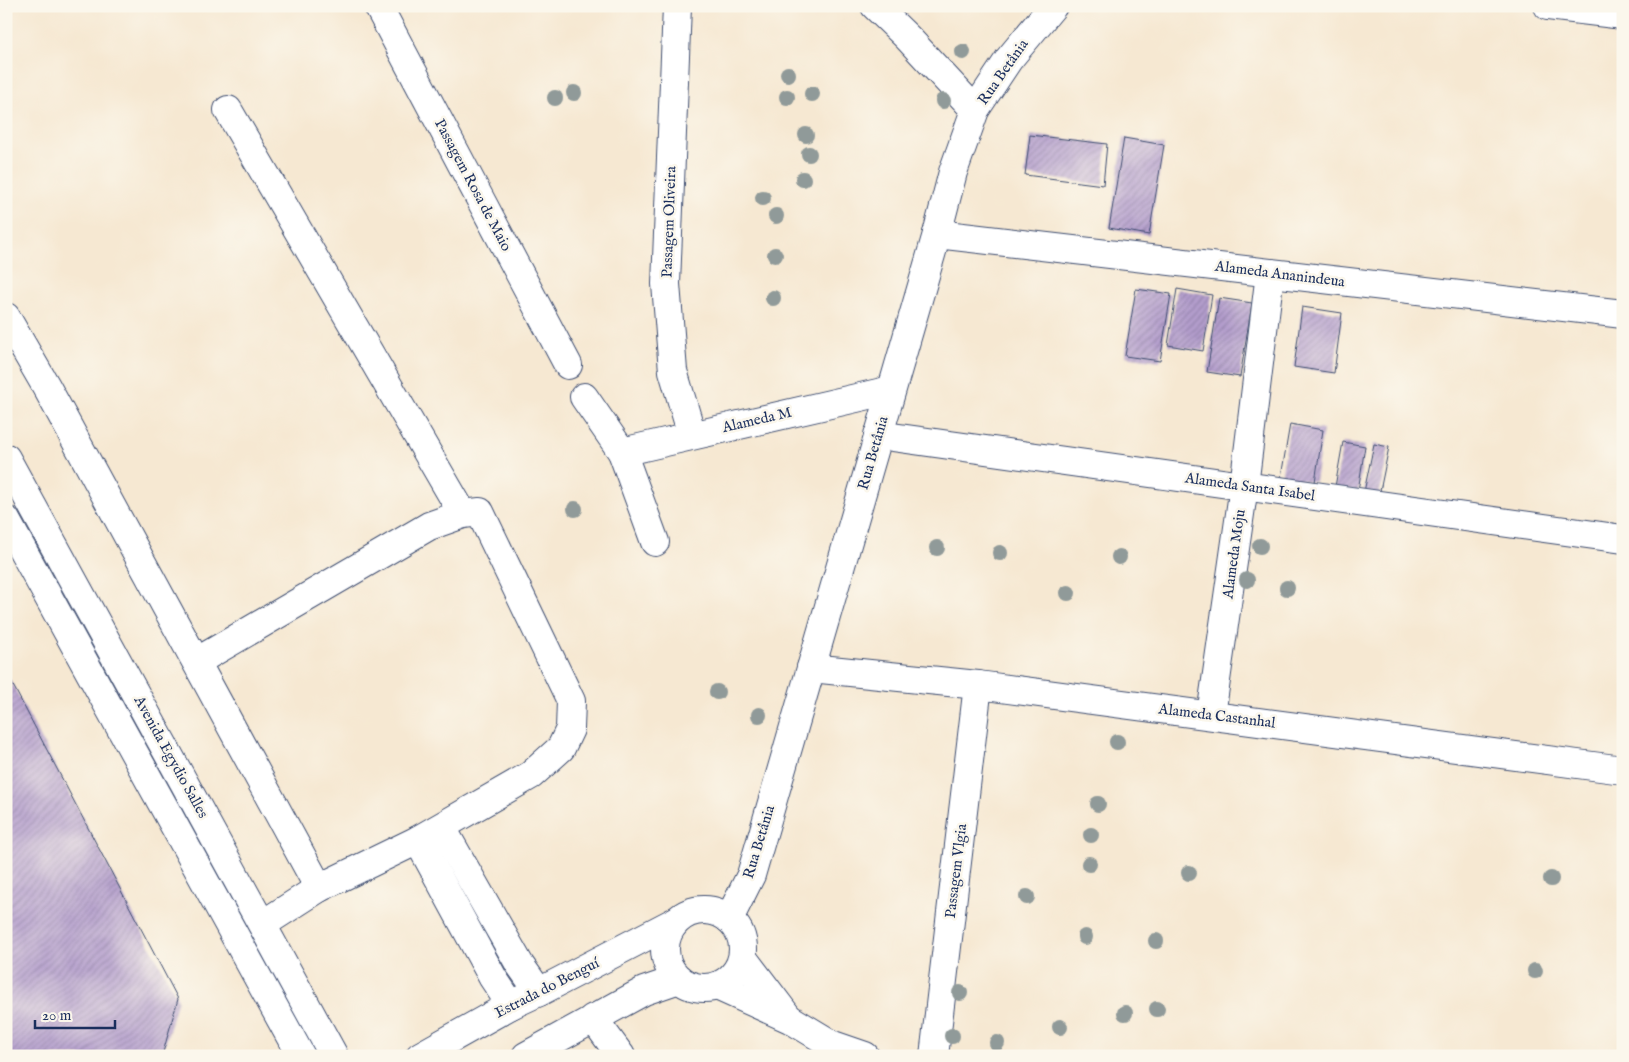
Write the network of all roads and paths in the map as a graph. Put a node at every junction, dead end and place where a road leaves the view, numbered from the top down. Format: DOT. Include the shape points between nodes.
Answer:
graph roads {
  1 [pos="378,6"];
  2 [pos="677,6"];
  3 [pos="875,6"];
  4 [pos="1053,6"];
  5 [pos="1548,6"];
  6 [pos="1623,15"];
  7 [pos="228,110"];
  8 [pos="975,110"];
  9 [pos="937,234"];
  10 [pos="1270,273"];
  11 [pos="1623,314"];
  12 [pos="6,317"];
  13 [pos="568,365"];
  14 [pos="891,390"];
  15 [pos="584,398"];
  16 [pos="878,434"];
  17 [pos="692,435"];
  18 [pos="622,452"];
  19 [pos="6,458"];
  20 [pos="1244,486"];
  21 [pos="463,514"];
  22 [pos="6,520"];
  23 [pos="1623,539"];
  24 [pos="655,542"];
  25 [pos="196,662"];
  26 [pos="811,668"];
  27 [pos="978,686"];
  28 [pos="1211,715"];
  29 [pos="1623,770"];
  30 [pos="442,828"];
  31 [pos="418,840"];
  32 [pos="319,888"];
  33 [pos="730,919"];
  34 [pos="676,921"];
  35 [pos="263,924"];
  36 [pos="743,958"];
  37 [pos="679,979"];
  38 [pos="717,986"];
  39 [pos="539,992"];
  40 [pos="511,1005"];
  41 [pos="593,1018"];
  42 [pos="790,1019"];
  43 [pos="301,1056"];
  44 [pos="334,1056"];
  45 [pos="420,1056"];
  46 [pos="526,1056"];
  47 [pos="621,1056"];
  48 [pos="865,1056"];
  49 [pos="934,1056"];
  1 -- 13 [label="street, Passagem Rosa de Maio"];
  2 -- 17 [label="street, Passagem Oliveira" via="666,284 673,371"];
  3 -- 8 [label="street"];
  4 -- 8 [label="street, Rua Betânia" via="1009,59"];
  5 -- 6 [label="street"];
  7 -- 21 [label="street"];
  8 -- 9 [label="street, Rua Betânia" via="953,172"];
  9 -- 10 [label="street, Alameda Ananindeua"];
  9 -- 14 [label="street, Rua Betânia"];
  10 -- 11 [label="street, Alameda Ananindeua"];
  10 -- 20 [label="street, Alameda Moju"];
  12 -- 25 [label="street"];
  14 -- 16 [label="street, Rua Betânia"];
  14 -- 17 [label="street, Alameda M"];
  15 -- 18 [label="street"];
  16 -- 20 [label="street, Alameda Santa Isabel"];
  16 -- 26 [label="street, Rua Betânia"];
  17 -- 18 [label="street, Alameda M"];
  18 -- 24 [label="street"];
  19 -- 35 [label="street, Avenida Egydio Salles"];
  20 -- 23 [label="street, Alameda Santa Isabel"];
  20 -- 28 [label="street, Alameda Moju"];
  21 -- 25 [label="street" via="429,526"];
  21 -- 30 [label="street" via="480,512 571,701 570,728 561,748 531,775"];
  22 -- 43 [label="street, Avenida Egydio Salles"];
  25 -- 32 [label="street"];
  26 -- 27 [label="street, Alameda Castanhal"];
  26 -- 33 [label="street, Rua Betânia" via="751,875"];
  27 -- 28 [label="street, Alameda Castanhal"];
  27 -- 49 [label="street, Passagem Vlgia"];
  28 -- 29 [label="street, Alameda Castanhal"];
  30 -- 31 [label="street"];
  30 -- 39 [label="street" via="520,965"];
  31 -- 32 [label="street"];
  31 -- 40 [label="street"];
  32 -- 35 [label="street"];
  33 -- 34 [label="street" via="711,910 698,910"];
  33 -- 36 [label="street" via="744,944"];
  34 -- 37 [label="street" via="668,932 665,957"];
  34 -- 39 [label="street, Estrada do Benguí"];
  35 -- 44 [label="street, Avenida Egydio Salles"];
  36 -- 38 [label="street" via="729,980"];
  36 -- 42 [label="street"];
  37 -- 38 [label="street" via="690,986"];
  37 -- 41 [label="street" via="644,991"];
  38 -- 42 [label="street"];
  39 -- 40 [label="street, Estrada do Benguí"];
  40 -- 45 [label="street, Estrada do Benguí"];
  41 -- 46 [label="street"];
  41 -- 47 [label="street"];
  42 -- 48 [label="street" via="833,1045"];
}
